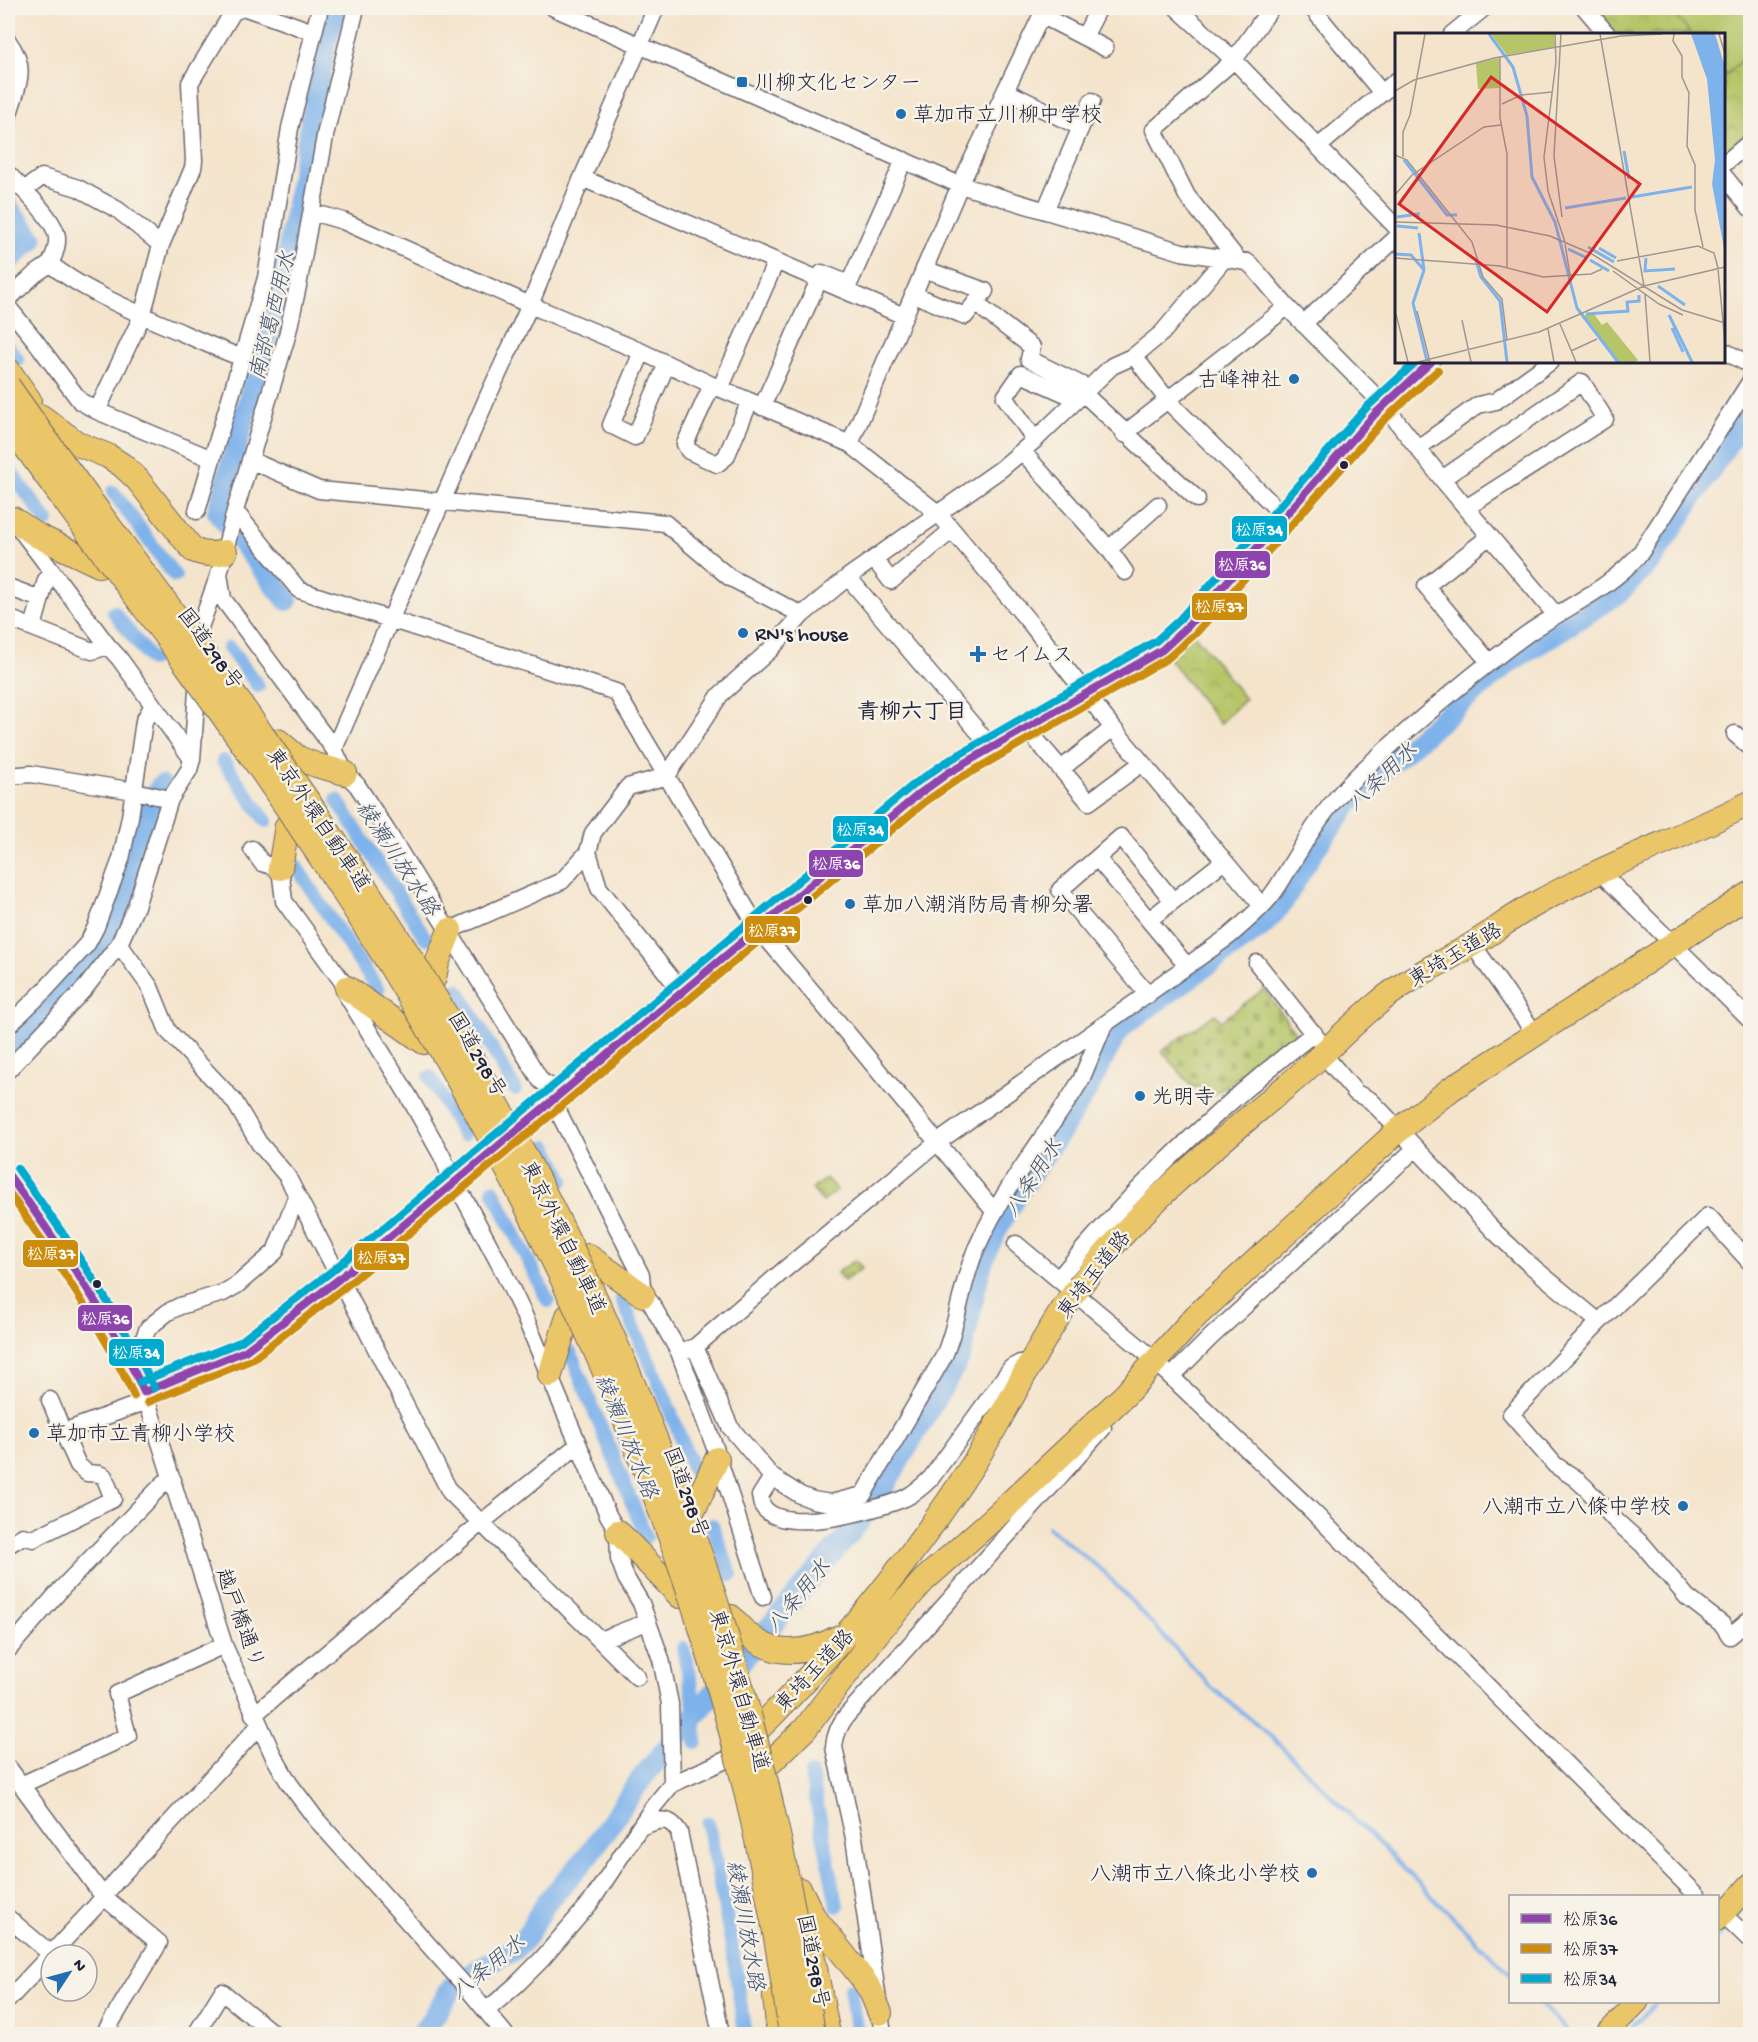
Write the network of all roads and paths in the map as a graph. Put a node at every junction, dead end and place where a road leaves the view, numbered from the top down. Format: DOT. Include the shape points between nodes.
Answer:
graph roads {
  1 [pos="245,8"];
  2 [pos="320,8"];
  3 [pos="356,8"];
  4 [pos="554,8"];
  5 [pos="656,8"];
  6 [pos="1099,8"];
  7 [pos="1177,8"];
  8 [pos="1271,8"];
  9 [pos="1312,8"];
  10 [pos="1484,8"];
  11 [pos="1585,8"];
  12 [pos="1043,11"];
  13 [pos="313,32"];
  14 [pos="1453,33"];
  15 [pos="1606,33"];
  16 [pos="1084,37"];
  17 [pos="8,41"];
  18 [pos="640,44"];
  19 [pos="1105,48"];
  20 [pos="13,59"];
  21 [pos="1234,60"];
  22 [pos="1395,82"];
  23 [pos="1005,91"];
  24 [pos="1382,93"];
  25 [pos="1092,100"];
  26 [pos="8,117"];
  27 [pos="1080,127"];
  28 [pos="1750,142"];
  29 [pos="1318,147"];
  30 [pos="904,160"];
  31 [pos="1725,163"];
  32 [pos="8,174"];
  33 [pos="1725,177"];
  34 [pos="582,178"];
  35 [pos="960,185"];
  36 [pos="24,190"];
  37 [pos="1750,208"];
  38 [pos="1045,211"];
  39 [pos="312,212"];
  40 [pos="1395,226"];
  41 [pos="1395,239"];
  42 [pos="161,245"];
  43 [pos="1231,259"];
  44 [pos="776,261"];
  45 [pos="50,264"];
  46 [pos="924,269"];
  47 [pos="819,280"];
  48 [pos="913,294"];
  49 [pos="8,299"];
  50 [pos="975,303"];
  51 [pos="530,305"];
  52 [pos="1287,307"];
  53 [pos="8,308"];
  54 [pos="142,316"];
  55 [pos="904,316"];
  56 [pos="1303,324"];
  57 [pos="642,352"];
  58 [pos="1725,352"];
  59 [pos="1134,356"];
  60 [pos="243,358"];
  61 [pos="1430,363"];
  62 [pos="1549,363"];
  63 [pos="667,364"];
  64 [pos="1750,365"];
  65 [pos="8,370"];
  66 [pos="1750,382"];
  67 [pos="8,386"];
  68 [pos="716,387"];
  69 [pos="1082,393"];
  70 [pos="1167,400"];
  71 [pos="756,404"];
  72 [pos="1384,405"];
  73 [pos="97,411"];
  74 [pos="40,416"];
  75 [pos="8,422"];
  76 [pos="1125,433"];
  77 [pos="8,440"];
  78 [pos="1035,440"];
  79 [pos="850,444"];
  80 [pos="1418,448"];
  81 [pos="1022,451"];
  82 [pos="212,459"];
  83 [pos="249,460"];
  84 [pos="1442,479"];
  85 [pos="1197,499"];
  86 [pos="442,502"];
  87 [pos="1158,505"];
  88 [pos="1466,508"];
  89 [pos="197,511"];
  90 [pos="235,511"];
  91 [pos="939,514"];
  92 [pos="1284,516"];
  93 [pos="9,518"];
  94 [pos="952,530"];
  95 [pos="1490,536"];
  96 [pos="1109,549"];
  97 [pos="224,557"];
  98 [pos="874,559"];
  99 [pos="99,565"];
  100 [pos="1125,572"];
  101 [pos="54,574"];
  102 [pos="848,577"];
  103 [pos="8,587"];
  104 [pos="40,599"];
  105 [pos="1556,614"];
  106 [pos="802,615"];
  107 [pos="8,618"];
  108 [pos="390,620"];
  109 [pos="33,627"];
  110 [pos="199,630"];
  111 [pos="108,646"];
  112 [pos="1489,662"];
  113 [pos="1086,695"];
  114 [pos="198,698"];
  115 [pos="153,705"];
  116 [pos="1113,728"];
  117 [pos="1027,729"];
  118 [pos="1735,734"];
  119 [pos="278,741"];
  120 [pos="1750,747"];
  121 [pos="992,748"];
  122 [pos="334,749"];
  123 [pos="192,759"];
  124 [pos="1142,763"];
  125 [pos="1061,769"];
  126 [pos="345,773"];
  127 [pos="8,776"];
  128 [pos="667,776"];
  129 [pos="134,791"];
  130 [pos="170,799"];
  131 [pos="1750,803"];
  132 [pos="287,826"];
  133 [pos="252,849"];
  134 [pos="588,852"];
  135 [pos="1097,858"];
  136 [pos="1224,861"];
  137 [pos="280,868"];
  138 [pos="1600,872"];
  139 [pos="1750,894"];
  140 [pos="1173,901"];
  141 [pos="1262,906"];
  142 [pos="1149,920"];
  143 [pos="758,928"];
  144 [pos="450,930"];
  145 [pos="118,944"];
  146 [pos="1672,944"];
  147 [pos="1473,945"];
  148 [pos="1257,963"];
  149 [pos="1187,966"];
  150 [pos="434,978"];
  151 [pos="347,988"];
  152 [pos="682,992"];
  153 [pos="1148,994"];
  154 [pos="1750,1020"];
  155 [pos="8,1026"];
  156 [pos="1102,1027"];
  157 [pos="1535,1034"];
  158 [pos="424,1042"];
  159 [pos="1321,1046"];
  160 [pos="8,1070"];
  161 [pos="566,1090"];
  162 [pos="519,1128"];
  163 [pos="1399,1130"];
  164 [pos="938,1142"];
  165 [pos="1415,1149"];
  166 [pos="488,1155"];
  167 [pos="8,1174"];
  168 [pos="446,1190"];
  169 [pos="297,1195"];
  170 [pos="994,1211"];
  171 [pos="1016,1244"];
  172 [pos="588,1256"];
  173 [pos="1750,1262"];
  174 [pos="339,1279"];
  175 [pos="1066,1287"];
  176 [pos="643,1295"];
  177 [pos="568,1316"];
  178 [pos="1599,1322"];
  179 [pos="687,1349"];
  180 [pos="1031,1363"];
  181 [pos="1163,1369"];
  182 [pos="550,1375"];
  183 [pos="1125,1395"];
  184 [pos="145,1396"];
  185 [pos="50,1400"];
  186 [pos="63,1432"];
  187 [pos="578,1445"];
  188 [pos="717,1459"];
  189 [pos="772,1477"];
  190 [pos="173,1480"];
  191 [pos="694,1509"];
  192 [pos="482,1522"];
  193 [pos="618,1532"];
  194 [pos="8,1545"];
  195 [pos="680,1596"];
  196 [pos="763,1597"];
  197 [pos="731,1617"];
  198 [pos="1750,1619"];
  199 [pos="647,1622"];
  200 [pos="850,1632"];
  201 [pos="600,1640"];
  202 [pos="224,1645"];
  203 [pos="8,1650"];
  204 [pos="637,1677"];
  205 [pos="256,1720"];
  206 [pos="761,1727"];
  207 [pos="728,1759"];
  208 [pos="771,1762"];
  209 [pos="8,1767"];
  210 [pos="672,1784"];
  211 [pos="21,1785"];
  212 [pos="640,1827"];
  213 [pos="1750,1884"];
  214 [pos="800,1890"];
  215 [pos="1697,1895"];
  216 [pos="104,1896"];
  217 [pos="1719,1917"];
  218 [pos="8,1918"];
  219 [pos="1750,1940"];
  220 [pos="61,1943"];
  221 [pos="39,1944"];
  222 [pos="39,1967"];
  223 [pos="8,2000"];
  224 [pos="1636,2003"];
  225 [pos="486,2011"];
  226 [pos="881,2024"];
  227 [pos="104,2034"];
  228 [pos="196,2034"];
  229 [pos="274,2034"];
  230 [pos="505,2034"];
  231 [pos="721,2034"];
  232 [pos="779,2034"];
  233 [pos="791,2034"];
  234 [pos="813,2034"];
  235 [pos="828,2034"];
  236 [pos="1606,2034"];
  1 -- 13 [label="street"];
  1 -- 42 [label="street" via="233,12 190,83 194,161"];
  2 -- 13 [label="street"];
  3 -- 39 [label="street" via="328,121"];
  4 -- 18 [label="street"];
  5 -- 18 [label="street"];
  6 -- 16 [label="street"];
  7 -- 21 [label="street"];
  8 -- 21 [label="street"];
  9 -- 24 [label="street"];
  10 -- 14 [label="street"];
  11 -- 15 [label="street"];
  12 -- 16 [label="street"];
  12 -- 23 [label="street"];
  13 -- 60 [label="street" via="290,128 266,278"];
  16 -- 19 [label="street"];
  17 -- 20 [label="street"];
  18 -- 30 [label="street"];
  18 -- 34 [label="street"];
  20 -- 26 [label="street" via="20,74"];
  21 -- 29 [label="street"];
  21 -- 43 [label="street" via="1154,130 1187,196"];
  22 -- 24 [label="street"];
  23 -- 27 [label="street"];
  23 -- 35 [label="street"];
  24 -- 29 [label="street"];
  25 -- 27 [label="street"];
  27 -- 38 [label="street"];
  28 -- 31 [label="street"];
  29 -- 40 [label="street"];
  30 -- 35 [label="street"];
  30 -- 47 [label="street" via="849,284 822,273"];
  32 -- 36 [label="street"];
  33 -- 37 [label="street"];
  34 -- 44 [label="street"];
  34 -- 51 [label="street"];
  35 -- 38 [label="street"];
  35 -- 46 [label="street"];
  36 -- 42 [label="street" via="42,177 78,188 118,210"];
  36 -- 45 [label="street" via="56,233 57,245"];
  38 -- 43 [label="street" via="1182,252"];
  39 -- 51 [label="street" via="343,221"];
  39 -- 83 [label="street" via="287,336"];
  41 -- 56 [label="street"];
  42 -- 54 [label="street"];
  43 -- 52 [label="street" via="1253,267"];
  43 -- 59 [label="street" via="1162,333"];
  44 -- 47 [label="street"];
  44 -- 68 [label="street"];
  45 -- 49 [label="street"];
  45 -- 54 [label="street" via="68,278"];
  46 -- 48 [label="street"];
  46 -- 50 [label="street" via="985,291"];
  47 -- 55 [label="street"];
  47 -- 71 [label="street"];
  48 -- 50 [label="street" via="965,316"];
  48 -- 55 [label="street"];
  50 -- 69 [label="street" via="1032,347 1029,359"];
  51 -- 57 [label="street"];
  51 -- 86 [label="street"];
  52 -- 56 [label="street"];
  52 -- 70 [label="street"];
  53 -- 73 [label="street" via="80,401"];
  54 -- 60 [label="street"];
  54 -- 73 [label="street"];
  55 -- 79 [label="street"];
  56 -- 72 [label="street"];
  57 -- 63 [label="street"];
  57 -- 63 [label="street" via="611,425 635,437"];
  58 -- 64 [label="street"];
  59 -- 69 [label="street" via="1112,366"];
  59 -- 70 [label="street"];
  60 -- 82 [label="street"];
  61 -- 72 [label="street"];
  62 -- 80 [label="street" via="1496,401 1478,405"];
  63 -- 68 [label="street"];
  65 -- 74 [label="highway, 国道298号"];
  66 -- 105 [label="street" via="1630,566"];
  67 -- 234 [label="highway, 東京外環自動車道, bridge" via="235,697 355,871 480,1076 574,1254 646,1415 725,1634 754,1734 786,1873"];
  68 -- 71 [label="street"];
  68 -- 71 [label="street" via="685,444 689,451 717,464 726,457"];
  69 -- 76 [label="street"];
  69 -- 78 [label="street"];
  69 -- 78 [label="street" via="1021,374 1005,397"];
  70 -- 76 [label="street"];
  70 -- 92 [label="street"];
  71 -- 79 [label="street"];
  72 -- 80 [label="street"];
  72 -- 92 [label="street"];
  73 -- 82 [label="street"];
  74 -- 97 [label="highway" via="78,444 122,465 193,550"];
  74 -- 110 [label="highway, 国道298号"];
  75 -- 233 [label="highway, 東京外環自動車道, bridge" via="223,716 351,903 439,1045 543,1238 626,1422 698,1619 756,1833"];
  76 -- 85 [label="street"];
  77 -- 99 [label="highway, 国道298号"];
  78 -- 81 [label="street"];
  79 -- 91 [label="street"];
  80 -- 84 [label="street"];
  81 -- 91 [label="street"];
  81 -- 96 [label="street"];
  82 -- 89 [label="street"];
  83 -- 86 [label="street" via="319,490"];
  83 -- 90 [label="street"];
  84 -- 88 [label="street"];
  84 -- 88 [label="street" via="1582,382 1605,419"];
  86 -- 106 [label="street" via="665,523 729,576"];
  86 -- 108 [label="street"];
  87 -- 96 [label="street"];
  88 -- 95 [label="street"];
  90 -- 97 [label="street"];
  90 -- 108 [label="street" via="299,590"];
  91 -- 94 [label="street"];
  91 -- 98 [label="street"];
  92 -- 113 [label="street" via="1175,640"];
  93 -- 99 [label="highway"];
  93 -- 101 [label="street"];
  94 -- 98 [label="street" via="891,581"];
  94 -- 113 [label="street"];
  95 -- 105 [label="street"];
  95 -- 112 [label="street" via="1426,586"];
  96 -- 100 [label="street"];
  97 -- 110 [label="street"];
  97 -- 122 [label="street" via="223,599"];
  98 -- 102 [label="street"];
  99 -- 114 [label="highway, 国道298号"];
  101 -- 104 [label="street" via="46,580"];
  101 -- 111 [label="street"];
  102 -- 106 [label="street"];
  102 -- 121 [label="street"];
  103 -- 104 [label="street"];
  104 -- 109 [label="street"];
  105 -- 112 [label="street"];
  106 -- 128 [label="street" via="720,695"];
  107 -- 109 [label="street"];
  108 -- 122 [label="street"];
  108 -- 128 [label="street" via="616,692"];
  109 -- 111 [label="street" via="92,651"];
  110 -- 114 [label="street"];
  110 -- 119 [label="highway, 国道298号"];
  111 -- 115 [label="street"];
  112 -- 141 [label="street" via="1347,787"];
  113 -- 116 [label="street"];
  113 -- 117 [label="street"];
  114 -- 123 [label="street"];
  114 -- 132 [label="highway, 国道298号"];
  115 -- 123 [label="street"];
  115 -- 129 [label="street" via="144,721"];
  116 -- 124 [label="street"];
  116 -- 125 [label="street"];
  117 -- 121 [label="street"];
  117 -- 125 [label="street"];
  118 -- 120 [label="street"];
  119 -- 126 [label="highway" via="298,758"];
  119 -- 150 [label="highway, 国道298号"];
  121 -- 143 [label="street" via="915,797"];
  122 -- 126 [label="street"];
  123 -- 130 [label="street"];
  124 -- 125 [label="street" via="1089,802"];
  124 -- 136 [label="street"];
  126 -- 144 [label="street" via="357,784"];
  127 -- 129 [label="street" via="31,774"];
  128 -- 134 [label="street" via="628,787 593,833"];
  128 -- 143 [label="street"];
  129 -- 130 [label="street"];
  129 -- 155 [label="street" via="121,859 96,927 80,952"];
  130 -- 145 [label="street" via="136,906"];
  131 -- 138 [label="highway, 東埼玉道路"];
  132 -- 137 [label="highway"];
  132 -- 158 [label="highway, 国道298号"];
  133 -- 137 [label="street" via="262,863"];
  134 -- 144 [label="street" via="562,880"];
  134 -- 152 [label="street" via="599,888"];
  135 -- 140 [label="street" via="1121,837"];
  135 -- 142 [label="street"];
  135 -- 153 [label="street" via="1060,890"];
  136 -- 140 [label="street"];
  136 -- 141 [label="street"];
  137 -- 151 [label="street" via="284,901"];
  138 -- 146 [label="street"];
  138 -- 147 [label="highway, 東埼玉道路" via="1530,907"];
  139 -- 146 [label="highway, 東埼玉道路"];
  140 -- 142 [label="street"];
  141 -- 149 [label="street"];
  142 -- 149 [label="street"];
  143 -- 152 [label="street"];
  143 -- 164 [label="street"];
  144 -- 150 [label="highway"];
  144 -- 161 [label="street" via="542,1081"];
  145 -- 160 [label="street" via="86,987"];
  145 -- 169 [label="street" via="150,987 168,1031 234,1101"];
  146 -- 154 [label="street"];
  146 -- 157 [label="highway, 東埼玉道路"];
  147 -- 157 [label="street"];
  147 -- 159 [label="highway, 東埼玉道路" via="1415,975"];
  148 -- 159 [label="street"];
  149 -- 153 [label="street"];
  150 -- 162 [label="highway, 国道298号"];
  151 -- 158 [label="highway"];
  151 -- 168 [label="street" via="346,994 442,1156 448,1170"];
  152 -- 161 [label="street"];
  153 -- 156 [label="street"];
  156 -- 164 [label="street"];
  156 -- 170 [label="street" via="1081,1080"];
  157 -- 163 [label="highway, 東埼玉道路" via="1451,1089"];
  158 -- 166 [label="highway, 国道298号"];
  159 -- 163 [label="street" via="1356,1093 1370,1100"];
  159 -- 175 [label="highway, 東埼玉道路" via="1292,1082 1199,1159 1100,1260"];
  161 -- 162 [label="street"];
  161 -- 176 [label="street" via="558,1105 559,1113 641,1275"];
  162 -- 166 [label="street"];
  162 -- 172 [label="highway, 国道298号"];
  163 -- 165 [label="street"];
  163 -- 181 [label="highway, 東埼玉道路" via="1196,1316"];
  164 -- 170 [label="street"];
  164 -- 179 [label="street"];
  165 -- 178 [label="street" via="1496,1233"];
  165 -- 181 [label="street" via="1210,1337"];
  166 -- 168 [label="street"];
  166 -- 177 [label="highway, 国道298号"];
  167 -- 184 [label="street, 越戸橋通り" via="96,1298 127,1353"];
  168 -- 174 [label="street"];
  168 -- 182 [label="street" via="458,1193 472,1210"];
  169 -- 174 [label="street"];
  169 -- 184 [label="street" via="275,1252 237,1285 180,1306 148,1328 141,1362"];
  170 -- 189 [label="street" via="964,1282 944,1356 863,1495 831,1503 813,1500"];
  171 -- 175 [label="street"];
  172 -- 176 [label="highway"];
  172 -- 191 [label="highway, 国道298号"];
  173 -- 178 [label="street" via="1708,1216"];
  174 -- 184 [label="street" via="245,1351"];
  174 -- 192 [label="street" via="450,1492"];
  175 -- 180 [label="highway, 東埼玉道路"];
  175 -- 181 [label="street"];
  176 -- 179 [label="street"];
  177 -- 182 [label="highway"];
  177 -- 195 [label="highway, 国道298号" via="635,1470"];
  178 -- 198 [label="street" via="1511,1414 1555,1465 1586,1488 1643,1545 1687,1597 1723,1625 1730,1636"];
  179 -- 188 [label="street"];
  179 -- 189 [label="street" via="730,1427"];
  180 -- 189 [label="street" via="1011,1368 934,1473 920,1489 906,1497 838,1518 797,1521 762,1506 760,1496"];
  180 -- 200 [label="highway, 東埼玉道路" via="971,1467"];
  181 -- 183 [label="highway, 東埼玉道路"];
  181 -- 215 [label="street" via="1327,1525"];
  182 -- 187 [label="street"];
  183 -- 208 [label="highway, 東埼玉道路" via="924,1580 879,1631 811,1722"];
  183 -- 226 [label="street" via="1086,1449 839,1725 834,1747 855,1838"];
  184 -- 186 [label="street"];
  184 -- 190 [label="street, 越戸橋通り"];
  185 -- 186 [label="street"];
  186 -- 194 [label="street" via="78,1465 87,1473 104,1476 113,1499 33,1539 23,1536"];
  187 -- 192 [label="street"];
  187 -- 193 [label="street"];
  188 -- 191 [label="highway"];
  188 -- 196 [label="street"];
  190 -- 202 [label="street, 越戸橋通り"];
  190 -- 203 [label="street" via="165,1483 63,1587"];
  191 -- 197 [label="highway, 国道298号"];
  192 -- 201 [label="street"];
  192 -- 205 [label="street" via="262,1708"];
  193 -- 195 [label="highway"];
  193 -- 199 [label="street" via="619,1559"];
  195 -- 207 [label="highway, 国道298号"];
  197 -- 200 [label="highway" via="758,1643 791,1652 823,1646"];
  197 -- 206 [label="highway, 国道298号"];
  199 -- 201 [label="street"];
  199 -- 210 [label="street" via="661,1659 670,1704"];
  200 -- 206 [label="highway, 東埼玉道路"];
  201 -- 204 [label="street"];
  202 -- 205 [label="street, 越戸橋通り"];
  202 -- 211 [label="street" via="117,1694 128,1736"];
  205 -- 216 [label="street"];
  205 -- 225 [label="street, 越戸橋通り" via="289,1783 316,1819"];
  206 -- 207 [label="highway, 東埼玉道路"];
  206 -- 208 [label="highway, 国道298号"];
  207 -- 208 [label="highway"];
  207 -- 210 [label="street"];
  207 -- 232 [label="highway, 国道298号" via="761,1909"];
  208 -- 214 [label="highway, 国道298号"];
  209 -- 211 [label="street"];
  210 -- 212 [label="street"];
  211 -- 216 [label="street"];
  212 -- 225 [label="street" via="591,1902 516,1985"];
  212 -- 231 [label="street" via="664,1820 680,1832"];
  213 -- 217 [label="main road"];
  214 -- 226 [label="highway" via="813,1916 871,1991"];
  214 -- 235 [label="highway, 国道298号"];
  216 -- 220 [label="street"];
  216 -- 227 [label="street" via="159,1943"];
  217 -- 219 [label="street"];
  218 -- 221 [label="street"];
  222 -- 223 [label="street"];
  224 -- 236 [label="main road"];
  225 -- 230 [label="street, 越戸橋通り"];
  228 -- 229 [label="street" via="222,1992"];
}
